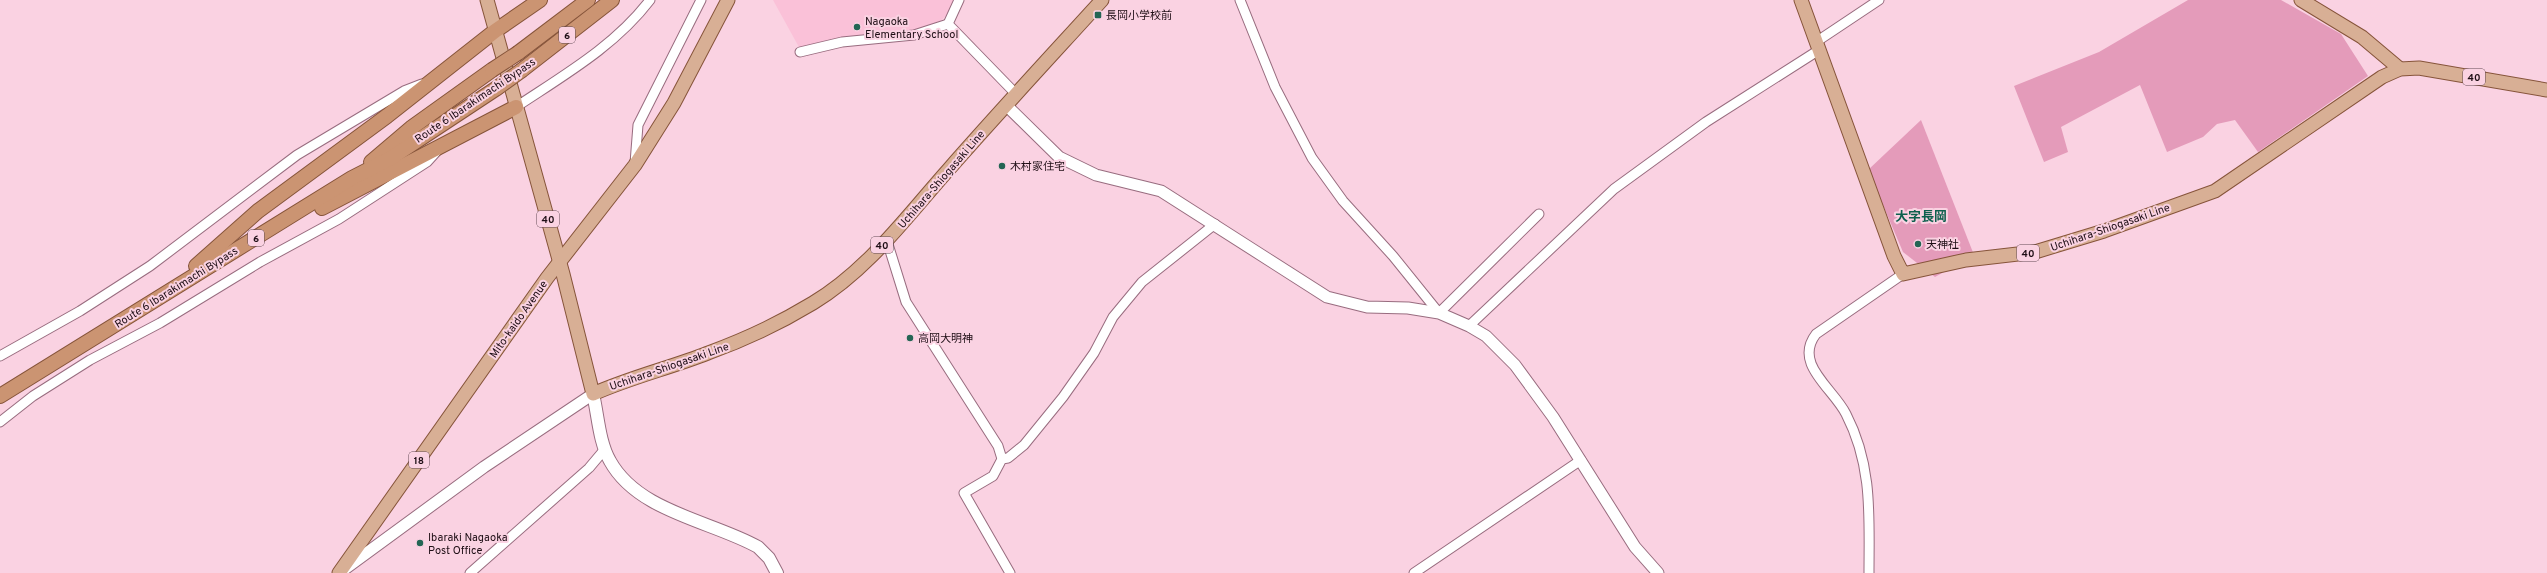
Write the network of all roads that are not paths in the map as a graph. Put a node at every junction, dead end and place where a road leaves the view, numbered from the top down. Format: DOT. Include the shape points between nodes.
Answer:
graph roads {
  1 [pos="487,0"];
  2 [pos="540,0"];
  3 [pos="588,0"];
  4 [pos="612,0"];
  5 [pos="650,0"];
  6 [pos="701,0"];
  7 [pos="728,0"];
  8 [pos="959,0"];
  9 [pos="1102,0"];
  10 [pos="1240,0"];
  11 [pos="1801,0"];
  12 [pos="1879,0"];
  13 [pos="2302,0"];
  14 [pos="948,24"];
  15 [pos="495,31"];
  16 [pos="1818,46"];
  17 [pos="800,52"];
  18 [pos="2400,69"];
  19 [pos="438,77"];
  20 [pos="2547,90"];
  21 [pos="1016,94"];
  22 [pos="1006,105"];
  23 [pos="516,107"];
  24 [pos="441,145"];
  25 [pos="635,165"];
  26 [pos="352,178"];
  27 [pos="1539,214"];
  28 [pos="1215,224"];
  29 [pos="886,241"];
  30 [pos="560,262"];
  31 [pos="1903,274"];
  32 [pos="161,297"];
  33 [pos="1439,313"];
  34 [pos="1469,326"];
  35 [pos="0,356"];
  36 [pos="593,394"];
  37 [pos="0,396"];
  38 [pos="0,422"];
  39 [pos="605,450"];
  40 [pos="1002,459"];
  41 [pos="1581,460"];
  42 [pos="370,528"];
  43 [pos="385,542"];
  44 [pos="339,573"];
  45 [pos="470,573"];
  46 [pos="777,573"];
  47 [pos="1010,573"];
  48 [pos="1414,573"];
  49 [pos="1658,573"];
  50 [pos="1869,573"];
  1 -- 15 [label="main road, 40"];
  2 -- 15 [label="highway"];
  3 -- 26 [label="highway, Route 6 Ibarakimachi Bypass / 6, bridge" via="411,128"];
  4 -- 26 [label="highway, Route 6 Ibarakimachi Bypass / 6, bridge" via="497,88 390,158"];
  5 -- 23 [label="street" via="624,29 574,69"];
  6 -- 25 [label="street" via="638,125"];
  7 -- 25 [label="main road, Mito-kaido Avenue" via="677,97"];
  8 -- 14 [label="street"];
  9 -- 21 [label="main road, Uchihara-Shiogasaki Line / 40"];
  10 -- 33 [label="street" via="1275,88 1312,158 1343,201 1393,256"];
  11 -- 16 [label="main road"];
  12 -- 16 [label="street"];
  13 -- 18 [label="main road" via="2362,38"];
  14 -- 17 [label="street" via="914,35 842,42"];
  14 -- 21 [label="street"];
  15 -- 19 [label="highway"];
  15 -- 23 [label="main road, 40"];
  16 -- 31 [label="main road" via="1894,256"];
  16 -- 34 [label="street" via="1706,122 1614,189"];
  18 -- 20 [label="main road, Uchihara-Shiogasaki Line / 40" via="2419,68"];
  18 -- 31 [label="main road, Uchihara-Shiogasaki Line / 40" via="2382,77 2235,180 2215,191 2104,231 2035,252 1966,260"];
  19 -- 32 [label="highway" via="258,211"];
  19 -- 35 [label="street" via="404,91 297,155 150,266 80,311"];
  21 -- 22 [label="main road, Uchihara-Shiogasaki Line / 40"];
  22 -- 28 [label="street" via="1059,157 1096,175 1161,191"];
  22 -- 29 [label="main road, Uchihara-Shiogasaki Line / 40"];
  23 -- 24 [label="highway"];
  23 -- 30 [label="main road, 40"];
  24 -- 32 [label="highway"];
  24 -- 38 [label="street" via="427,162 339,219 260,262 160,323 90,360 33,396"];
  25 -- 30 [label="main road, Mito-kaido Avenue"];
  26 -- 32 [label="highway, Route 6 Ibarakimachi Bypass / 6"];
  27 -- 33 [label="street"];
  28 -- 33 [label="street" via="1333,299 1367,307 1408,308"];
  28 -- 40 [label="street" via="1142,282 1113,317 1094,354 1063,397 1024,445 1008,458"];
  29 -- 36 [label="main road, Uchihara-Shiogasaki Line / 40" via="836,287 772,325 708,354 619,382"];
  29 -- 40 [label="street" via="906,302 998,446"];
  30 -- 36 [label="main road, 40"];
  30 -- 42 [label="main road, Mito-kaido Avenue / 18"];
  31 -- 50 [label="street" via="1816,334 1810,342 1808,353 1810,363 1846,413 1864,463 1869,492"];
  32 -- 37 [label="highway, Route 6 Ibarakimachi Bypass / 6"];
  33 -- 34 [label="street"];
  34 -- 41 [label="street" via="1486,336 1515,365"];
  36 -- 39 [label="main road"];
  36 -- 43 [label="street" via="484,467"];
  39 -- 45 [label="street" via="589,468"];
  39 -- 46 [label="main road" via="616,470 641,493 703,525 752,544 769,558"];
  40 -- 47 [label="street" via="993,476 964,493"];
  41 -- 48 [label="street"];
  41 -- 49 [label="street" via="1635,547"];
  42 -- 43 [label="street" via="375,537"];
  42 -- 44 [label="main road, Mito-kaido Avenue / 18"];
  43 -- 44 [label="street"];
}
